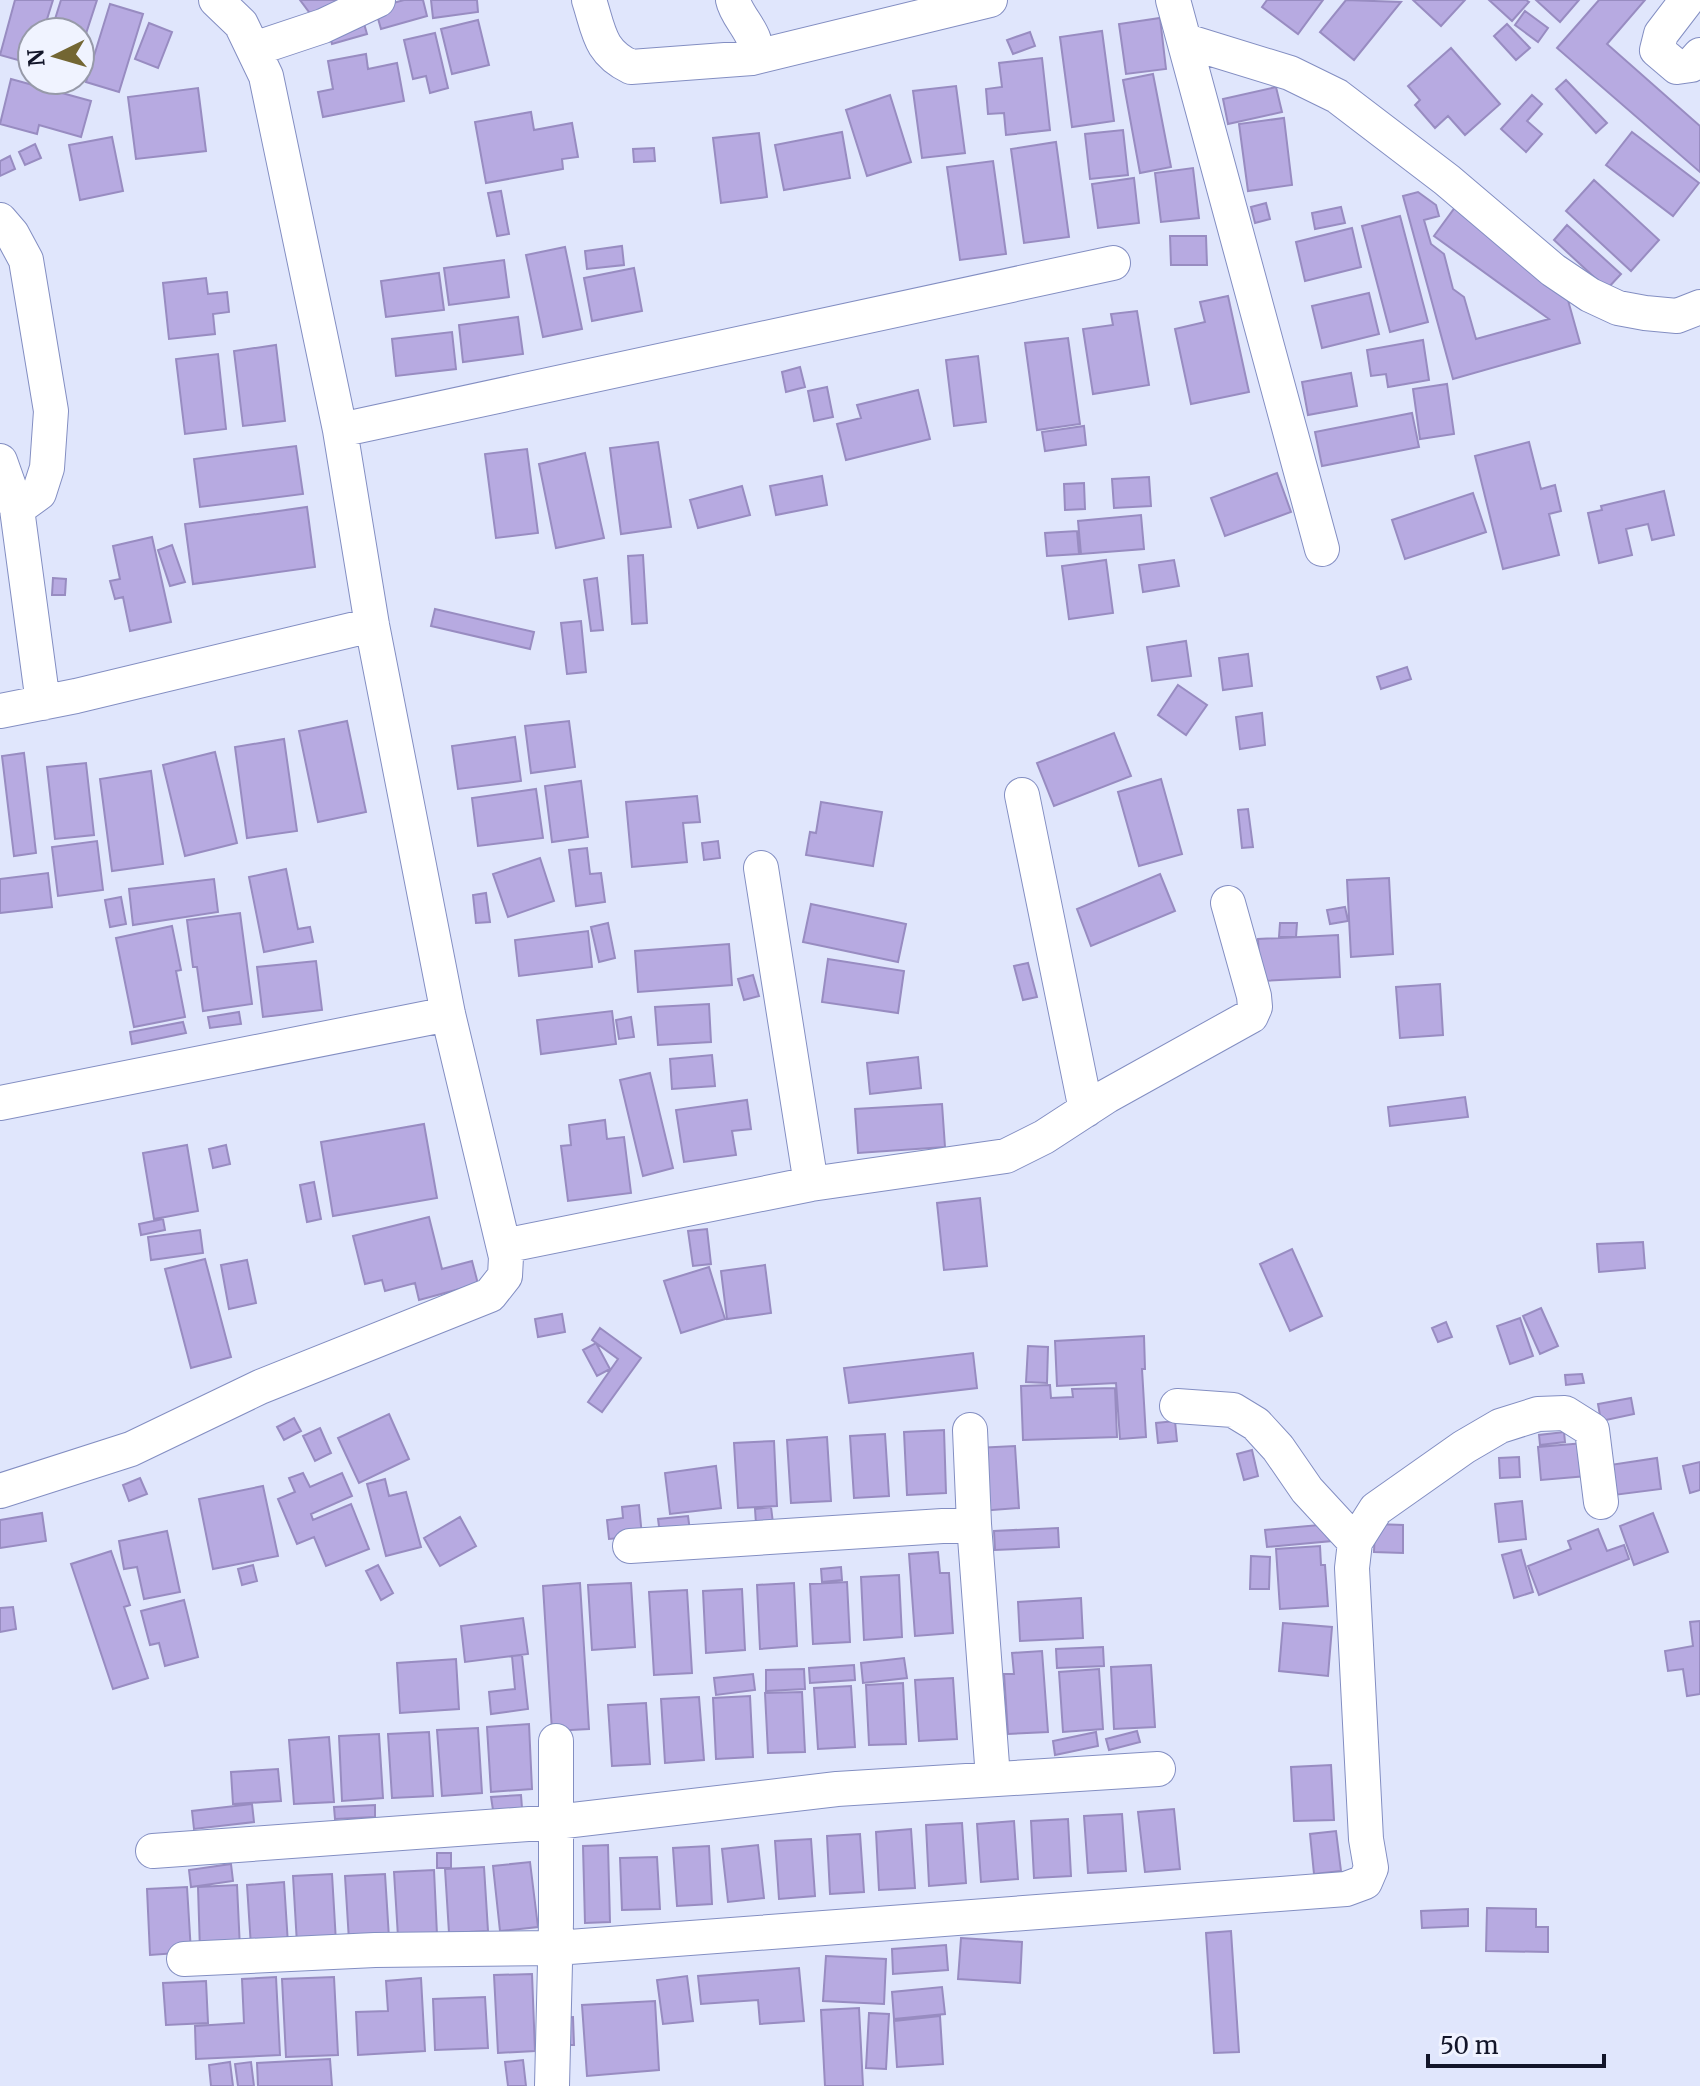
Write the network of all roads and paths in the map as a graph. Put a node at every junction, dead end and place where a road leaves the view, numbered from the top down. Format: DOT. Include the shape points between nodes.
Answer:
graph roads {
  1 [pos="216,0"];
  2 [pos="378,0"];
  3 [pos="589,0"];
  4 [pos="733,0"];
  5 [pos="990,0"];
  6 [pos="1173,0"];
  7 [pos="1687,0"];
  8 [pos="1186,41"];
  9 [pos="254,49"];
  10 [pos="1700,55"];
  11 [pos="752,58"];
  12 [pos="0,220"];
  13 [pos="1113,263"];
  14 [pos="1700,307"];
  15 [pos="340,430"];
  16 [pos="0,461"];
  17 [pos="17,509"];
  18 [pos="1322,549"];
  19 [pos="372,625"];
  20 [pos="43,703"];
  21 [pos="0,711"];
  22 [pos="1022,795"];
  23 [pos="761,868"];
  24 [pos="1228,903"];
  25 [pos="448,1014"];
  26 [pos="0,1103"];
  27 [pos="1086,1110"];
  28 [pos="811,1184"];
  29 [pos="504,1246"];
  30 [pos="1177,1406"];
  31 [pos="970,1430"];
  32 [pos="0,1491"];
  33 [pos="1601,1502"];
  34 [pos="974,1524"];
  35 [pos="1355,1542"];
  36 [pos="630,1546"];
  37 [pos="556,1741"];
  38 [pos="1158,1769"];
  39 [pos="993,1778"];
  40 [pos="556,1822"];
  41 [pos="153,1851"];
  42 [pos="556,1948"];
  43 [pos="184,1959"];
  44 [pos="552,2086"];
  1 -- 9 [label="street" via="241,24"];
  2 -- 9 [label="street"];
  3 -- 11 [label="street" via="602,42 614,59 631,67"];
  4 -- 11 [label="street" via="756,40"];
  5 -- 11 [label="street"];
  6 -- 8 [label="street"];
  7 -- 10 [label="street" via="1661,34 1657,50 1677,67 1691,65"];
  8 -- 14 [label="street" via="1290,73 1337,96 1590,295 1645,313 1677,316"];
  8 -- 18 [label="street"];
  9 -- 15 [label="street" via="266,76"];
  12 -- 17 [label="street" via="26,260 51,411 47,468 39,493"];
  13 -- 15 [label="street"];
  15 -- 19 [label="street"];
  16 -- 17 [label="street"];
  17 -- 20 [label="street"];
  19 -- 20 [label="street"];
  19 -- 25 [label="street"];
  20 -- 21 [label="street"];
  22 -- 27 [label="street"];
  23 -- 28 [label="street"];
  24 -- 27 [label="street" via="1254,996 1251,1016"];
  25 -- 26 [label="street"];
  25 -- 29 [label="street"];
  27 -- 28 [label="street" via="1006,1156"];
  28 -- 29 [label="street"];
  29 -- 32 [label="street" via="505,1276 490,1295 260,1387 131,1449"];
  30 -- 35 [label="street" via="1233,1410 1256,1424"];
  31 -- 34 [label="street"];
  33 -- 35 [label="street" via="1592,1430 1565,1413 1538,1414 1500,1426 1464,1447 1376,1509"];
  34 -- 36 [label="street"];
  34 -- 39 [label="street"];
  35 -- 42 [label="street" via="1353,1612 1371,1868 1365,1882 1346,1889"];
  37 -- 40 [label="street"];
  38 -- 39 [label="street"];
  39 -- 40 [label="street" via="837,1789"];
  40 -- 41 [label="street"];
  40 -- 42 [label="street"];
  42 -- 43 [label="street"];
  42 -- 44 [label="street"];
}
